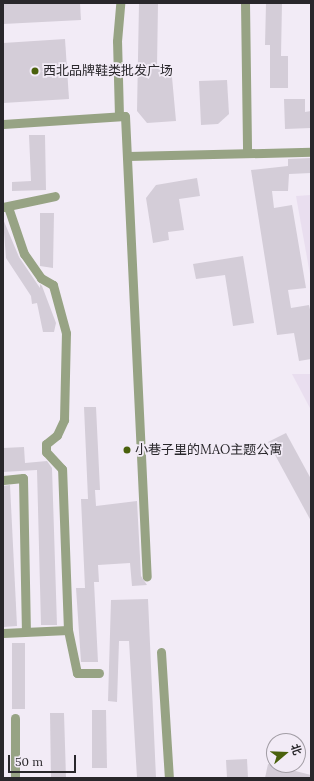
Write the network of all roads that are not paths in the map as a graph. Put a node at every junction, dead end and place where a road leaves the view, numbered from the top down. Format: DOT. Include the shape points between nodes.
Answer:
graph roads {
  1 [pos="120,3"];
  2 [pos="245,3"];
  3 [pos="119,116"];
  4 [pos="3,124"];
  5 [pos="311,152"];
  6 [pos="247,153"];
  7 [pos="128,156"];
  8 [pos="55,196"];
  9 [pos="6,207"];
  10 [pos="3,480"];
  11 [pos="147,576"];
  12 [pos="68,630"];
  13 [pos="26,631"];
  14 [pos="3,633"];
  15 [pos="161,652"];
  16 [pos="99,673"];
  17 [pos="15,718"];
  18 [pos="15,778"];
  19 [pos="169,778"];
  1 -- 3 [label="street" via="117,41"];
  2 -- 6 [label="street"];
  3 -- 4 [label="street"];
  3 -- 7 [label="street" via="125,116"];
  5 -- 6 [label="street"];
  6 -- 7 [label="street"];
  7 -- 11 [label="street" via="137,430"];
  8 -- 9 [label="street"];
  9 -- 12 [label="street" via="24,254 41,278 52,285 66,333 64,420 57,435 46,444 46,452 62,468"];
  10 -- 13 [label="street" via="23,478"];
  12 -- 13 [label="street"];
  12 -- 16 [label="street" via="77,673"];
  13 -- 14 [label="street"];
  15 -- 19 [label="street"];
  17 -- 18 [label="street"];
}
